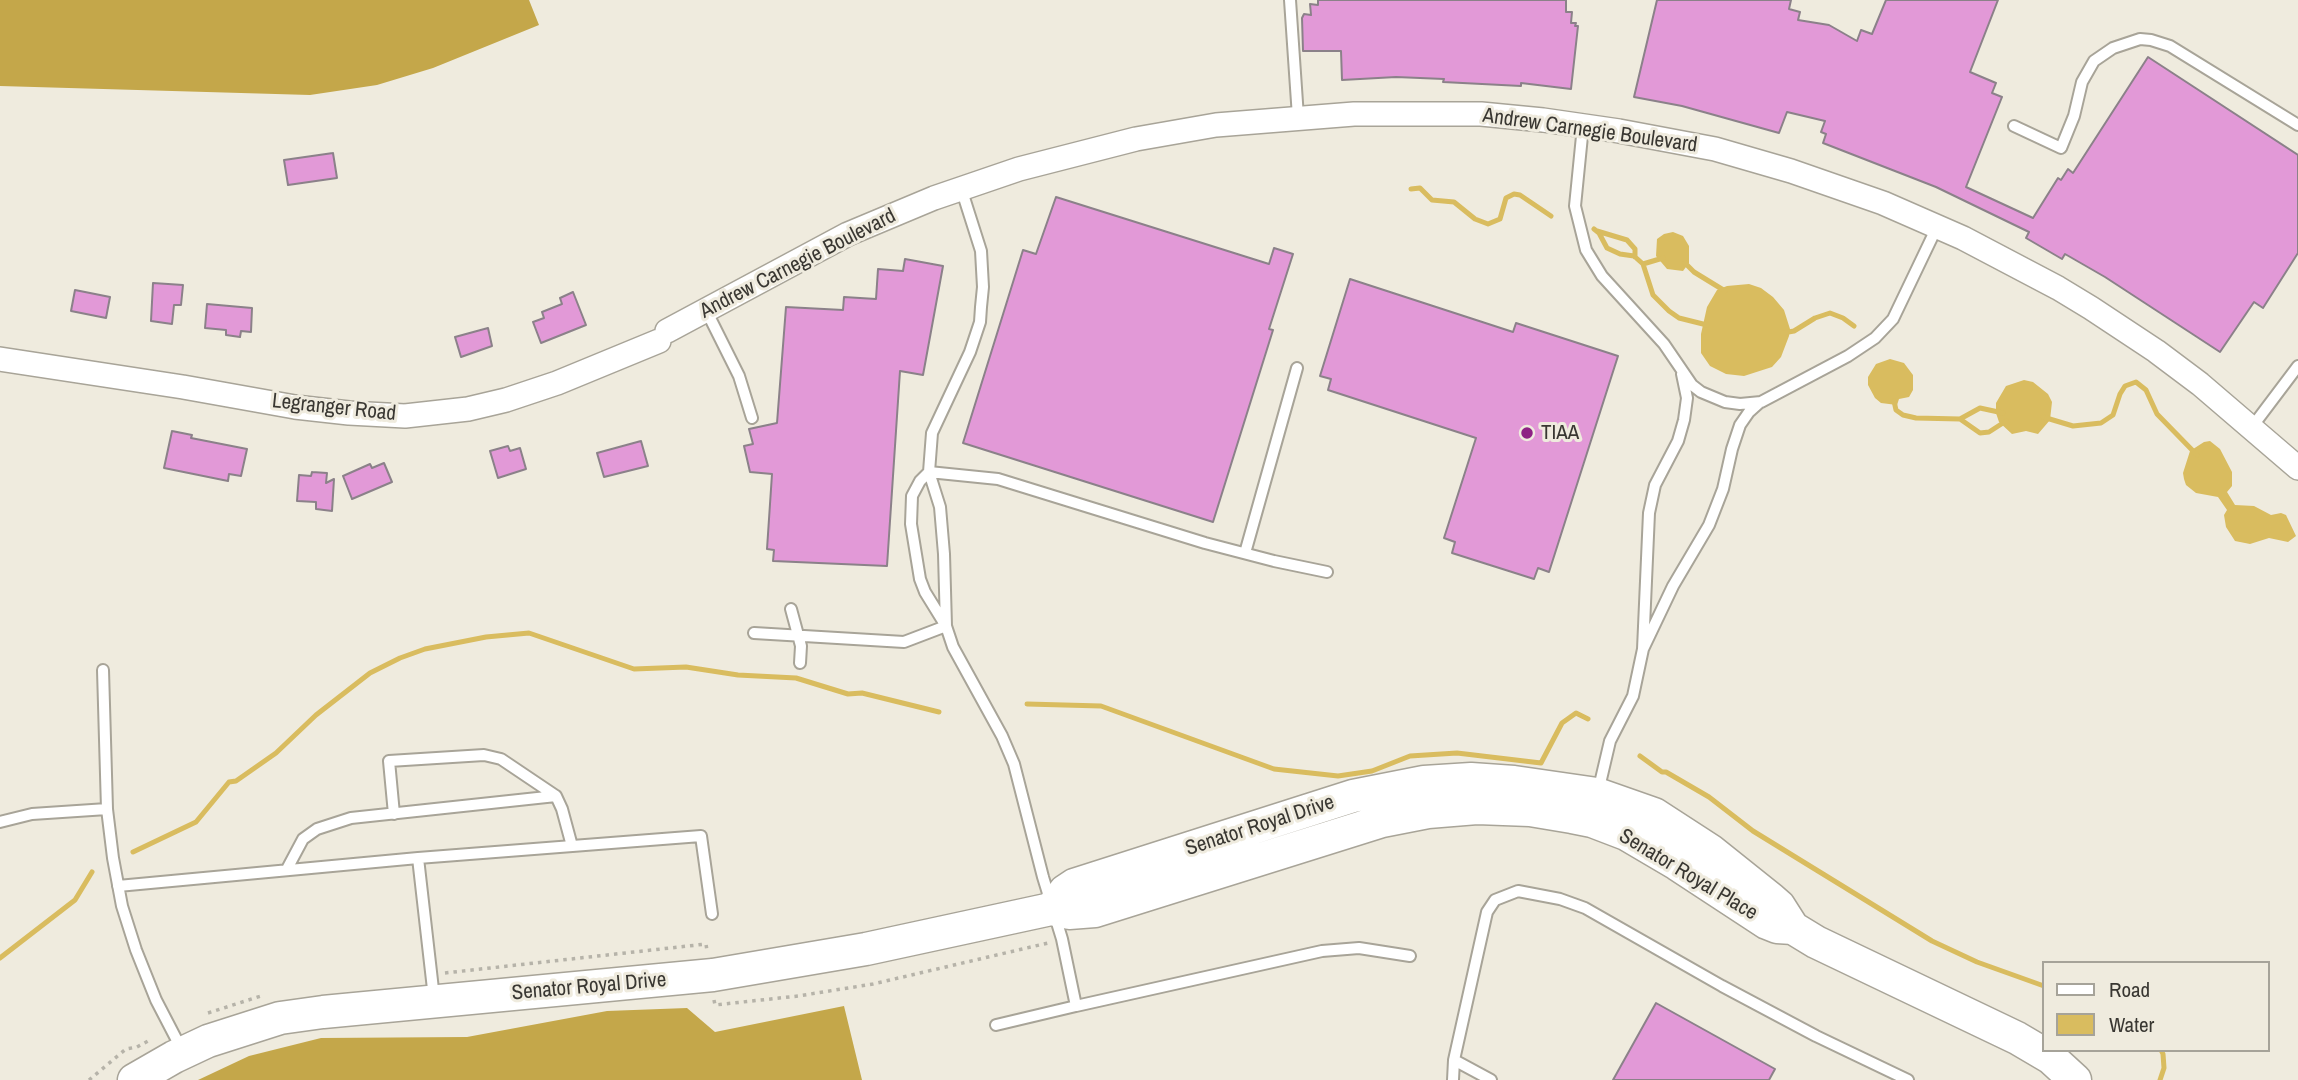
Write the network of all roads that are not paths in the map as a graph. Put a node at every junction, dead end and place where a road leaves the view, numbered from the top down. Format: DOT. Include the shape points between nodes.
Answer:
graph roads {
  1 [pos="1290,0"];
  2 [pos="1298,117"];
  3 [pos="2298,125"];
  4 [pos="1583,126"];
  5 [pos="2014,126"];
  6 [pos="961,188"];
  7 [pos="1937,227"];
  8 [pos="706,310"];
  9 [pos="663,336"];
  10 [pos="0,359"];
  11 [pos="1679,365"];
  12 [pos="2298,366"];
  13 [pos="1297,369"];
  14 [pos="1761,402"];
  15 [pos="752,418"];
  16 [pos="2252,427"];
  17 [pos="2298,468"];
  18 [pos="929,472"];
  19 [pos="1245,554"];
  20 [pos="1327,572"];
  21 [pos="791,609"];
  22 [pos="946,626"];
  23 [pos="754,633"];
  24 [pos="798,636"];
  25 [pos="1643,649"];
  26 [pos="800,663"];
  27 [pos="103,670"];
  28 [pos="1483,779"];
  29 [pos="556,796"];
  30 [pos="1594,807"];
  31 [pos="107,809"];
  32 [pos="1458,809"];
  33 [pos="394,814"];
  34 [pos="0,822"];
  35 [pos="572,846"];
  36 [pos="418,858"];
  37 [pos="287,869"];
  38 [pos="118,886"];
  39 [pos="1051,909"];
  40 [pos="712,915"];
  41 [pos="1410,956"];
  42 [pos="439,987"];
  43 [pos="1076,1006"];
  44 [pos="996,1025"];
  45 [pos="170,1044"];
  46 [pos="2042,1052"];
  47 [pos="2042,1052"];
  48 [pos="1454,1060"];
  49 [pos="1884,1075"];
  50 [pos="134,1080"];
  51 [pos="1453,1080"];
  52 [pos="1491,1080"];
  53 [pos="1908,1080"];
  54 [pos="2074,1080"];
  1 -- 2 [label="lane"];
  2 -- 4 [label="street, Andrew Carnegie Boulevard" via="1445,113"];
  2 -- 6 [label="street, Andrew Carnegie Boulevard" via="1136,139"];
  3 -- 5 [label="lane" via="2169,46 2140,39 2113,48 2094,61 2082,82 2061,148"];
  4 -- 7 [label="street, Andrew Carnegie Boulevard" via="1746,157 1846,189"];
  4 -- 11 [label="lane" via="1575,206 1586,250 1602,276"];
  6 -- 8 [label="street, Andrew Carnegie Boulevard" via="848,234"];
  6 -- 18 [label="lane" via="981,251 980,322 932,433"];
  7 -- 14 [label="lane" via="1894,318 1882,332 1857,351"];
  7 -- 16 [label="street, Andrew Carnegie Boulevard" via="2091,308 2156,351"];
  8 -- 9 [label="street, Andrew Carnegie Boulevard"];
  8 -- 15 [label="lane" via="739,376"];
  9 -- 10 [label="street, Legranger Road" via="534,392 468,409 405,415 325,411"];
  11 -- 14 [label="lane" via="1692,385 1707,395 1740,404"];
  11 -- 25 [label="lane" via="1687,406 1682,430 1651,500"];
  12 -- 16 [label="lane"];
  13 -- 19 [label="lane"];
  14 -- 25 [label="lane" via="1740,425 1709,525"];
  16 -- 17 [label="street, Andrew Carnegie Boulevard"];
  18 -- 19 [label="lane" via="998,479"];
  18 -- 22 [label="lane" via="941,518"];
  18 -- 22 [label="lane" via="912,496 911,524 920,579"];
  19 -- 20 [label="lane"];
  21 -- 24 [label="lane"];
  22 -- 24 [label="lane" via="904,642"];
  22 -- 39 [label="lane" via="1010,751"];
  23 -- 24 [label="lane"];
  24 -- 26 [label="lane"];
  25 -- 30 [label="lane" via="1633,696 1609,741"];
  27 -- 31 [label="lane"];
  28 -- 30 [label="street, Senator Royal Place"];
  28 -- 39 [label="street, Senator Royal Drive" via="1424,782 1353,796 1074,885"];
  29 -- 33 [label="lane"];
  29 -- 33 [label="lane" via="500,759 484,755 388,761"];
  29 -- 35 [label="lane"];
  30 -- 32 [label="street, Senator Royal Place"];
  30 -- 46 [label="street, Senator Royal Place" via="1626,834 1768,923 1793,928"];
  31 -- 34 [label="lane" via="33,814"];
  31 -- 38 [label="lane"];
  32 -- 39 [label="street, Senator Royal Drive" via="1357,828 1095,911"];
  33 -- 37 [label="lane" via="351,818 317,829 303,839"];
  35 -- 36 [label="lane"];
  35 -- 40 [label="lane" via="701,836"];
  36 -- 37 [label="lane"];
  36 -- 42 [label="lane"];
  37 -- 38 [label="lane"];
  38 -- 45 [label="lane"];
  39 -- 42 [label="street, Senator Royal Drive" via="783,965 678,979"];
  39 -- 43 [label="lane"];
  41 -- 43 [label="lane" via="1359,948 1322,951"];
  42 -- 45 [label="street, Senator Royal Drive"];
  43 -- 44 [label="lane"];
  45 -- 50 [label="street, Senator Royal Drive"];
  47 -- 54 [label="street, Senator Royal Place"];
  48 -- 49 [label="lane" via="1487,912 1495,900 1518,891 1585,908"];
  48 -- 51 [label="lane"];
  48 -- 52 [label="lane"];
  49 -- 53 [label="lane"];
}
